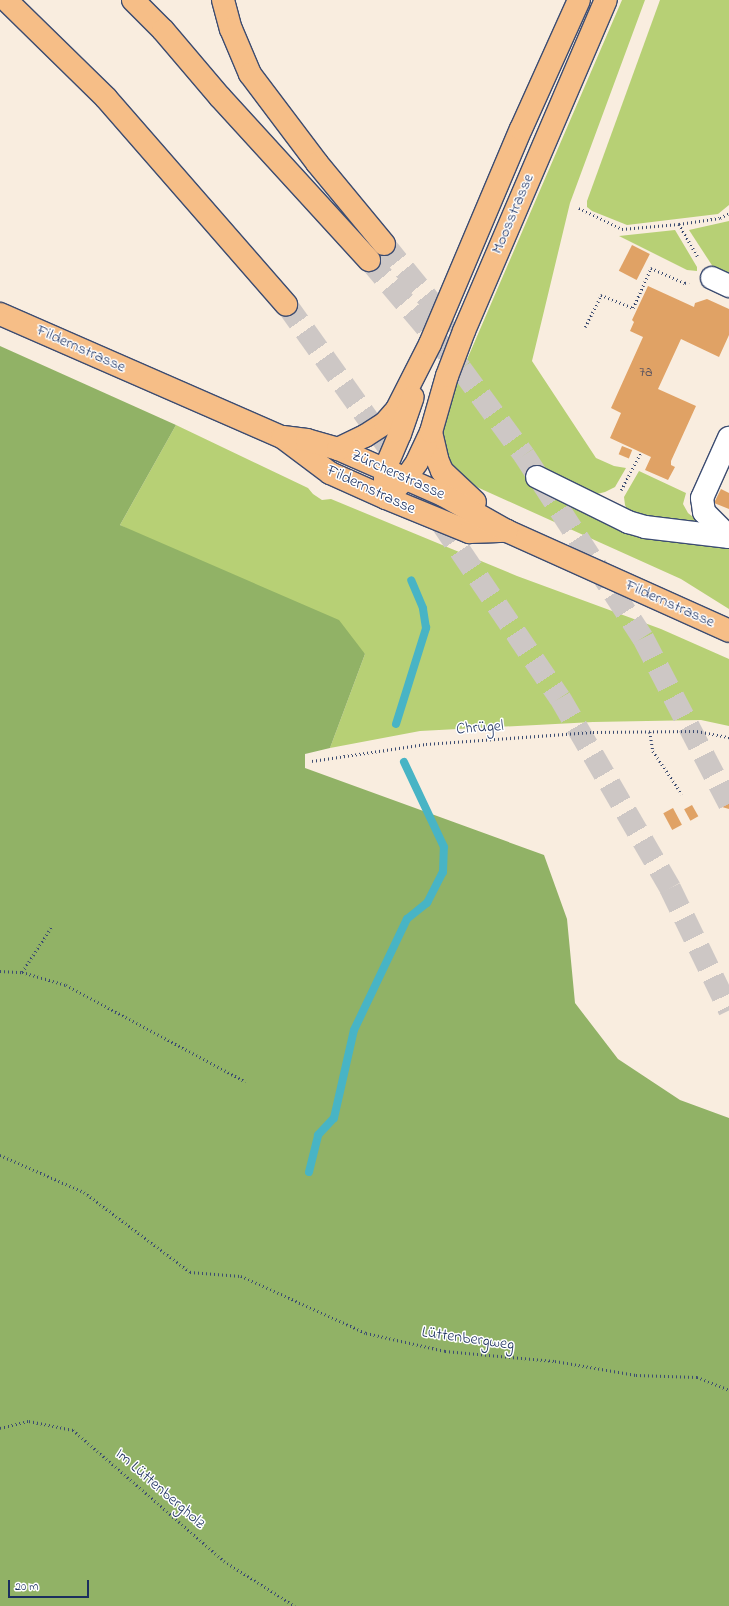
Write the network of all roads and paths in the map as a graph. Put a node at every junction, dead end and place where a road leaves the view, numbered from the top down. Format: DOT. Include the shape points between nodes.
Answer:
graph roads {
  1 [pos="6,0"];
  2 [pos="133,0"];
  3 [pos="223,0"];
  4 [pos="579,0"];
  5 [pos="606,0"];
  6 [pos="579,208"];
  7 [pos="729,213"];
  8 [pos="679,224"];
  9 [pos="384,244"];
  10 [pos="369,260"];
  11 [pos="720,282"];
  12 [pos="286,304"];
  13 [pos="0,314"];
  14 [pos="585,327"];
  15 [pos="430,344"];
  16 [pos="431,432"];
  17 [pos="282,437"];
  18 [pos="729,438"];
  19 [pos="338,448"];
  20 [pos="640,452"];
  21 [pos="724,464"];
  22 [pos="385,469"];
  23 [pos="537,477"];
  24 [pos="406,478"];
  25 [pos="386,498"];
  26 [pos="609,514"];
  27 [pos="507,531"];
  28 [pos="729,537"];
  29 [pos="729,631"];
  30 [pos="650,732"];
  31 [pos="729,737"];
  32 [pos="312,761"];
  33 [pos="682,794"];
  34 [pos="52,926"];
  35 [pos="0,971"];
  36 [pos="22,972"];
  37 [pos="246,1082"];
  38 [pos="0,1155"];
  39 [pos="729,1390"];
  40 [pos="0,1428"];
  41 [pos="295,1606"];
  1 -- 12 [label="main road" via="106,98"];
  2 -- 10 [label="main road" via="163,30 220,97"];
  3 -- 9 [label="main road" via="231,29 250,74 317,163"];
  4 -- 15 [label="main road, Moosstrasse"];
  5 -- 16 [label="main road, Moosstrasse" via="464,331 447,376"];
  6 -- 8 [label="path" via="622,229"];
  7 -- 8 [label="path" via="720,218"];
  8 -- 11 [label="path"];
  11 -- 14 [label="path" via="685,283 651,268 633,308 601,295"];
  13 -- 17 [label="main road, Fildernstrasse"];
  15 -- 19 [label="main road, Moosstrasse" via="397,409 385,423 365,436"];
  15 -- 22 [label="main road, Moosstrasse" via="400,434"];
  16 -- 24 [label="main road, Moosstrasse" via="417,462"];
  16 -- 27 [label="main road, Moosstrasse" via="442,471"];
  17 -- 19 [label="main road, Zürcherstrasse"];
  17 -- 25 [label="main road, Fildernstrasse" via="330,473"];
  18 -- 21 [label="lane"];
  19 -- 22 [label="main road, Zürcherstrasse"];
  20 -- 26 [label="path"];
  21 -- 28 [label="lane" via="703,491 702,505 709,519"];
  22 -- 24 [label="main road, Zürcherstrasse"];
  22 -- 25 [label="main road, Moosstrasse"];
  23 -- 26 [label="lane"];
  24 -- 25 [label="main road, Moosstrasse"];
  24 -- 27 [label="main road, Zürcherstrasse" via="443,495"];
  25 -- 27 [label="main road, Fildernstrasse" via="469,532"];
  26 -- 28 [label="lane" via="645,527"];
  27 -- 29 [label="main road, Fildernstrasse"];
  30 -- 31 [label="path, Chrügel" via="698,731"];
  30 -- 32 [label="path, Chrügel" via="593,732 426,744"];
  30 -- 33 [label="path" via="653,752"];
  34 -- 36 [label="path"];
  35 -- 36 [label="path"];
  36 -- 37 [label="path" via="66,985"];
  38 -- 39 [label="path, Lüttenbergweg" via="84,1192 190,1272 241,1276 366,1332 445,1351 555,1361 636,1375 697,1377"];
  40 -- 41 [label="path, Im Lüttenbergholz" via="28,1421 73,1430 224,1561"];
}
